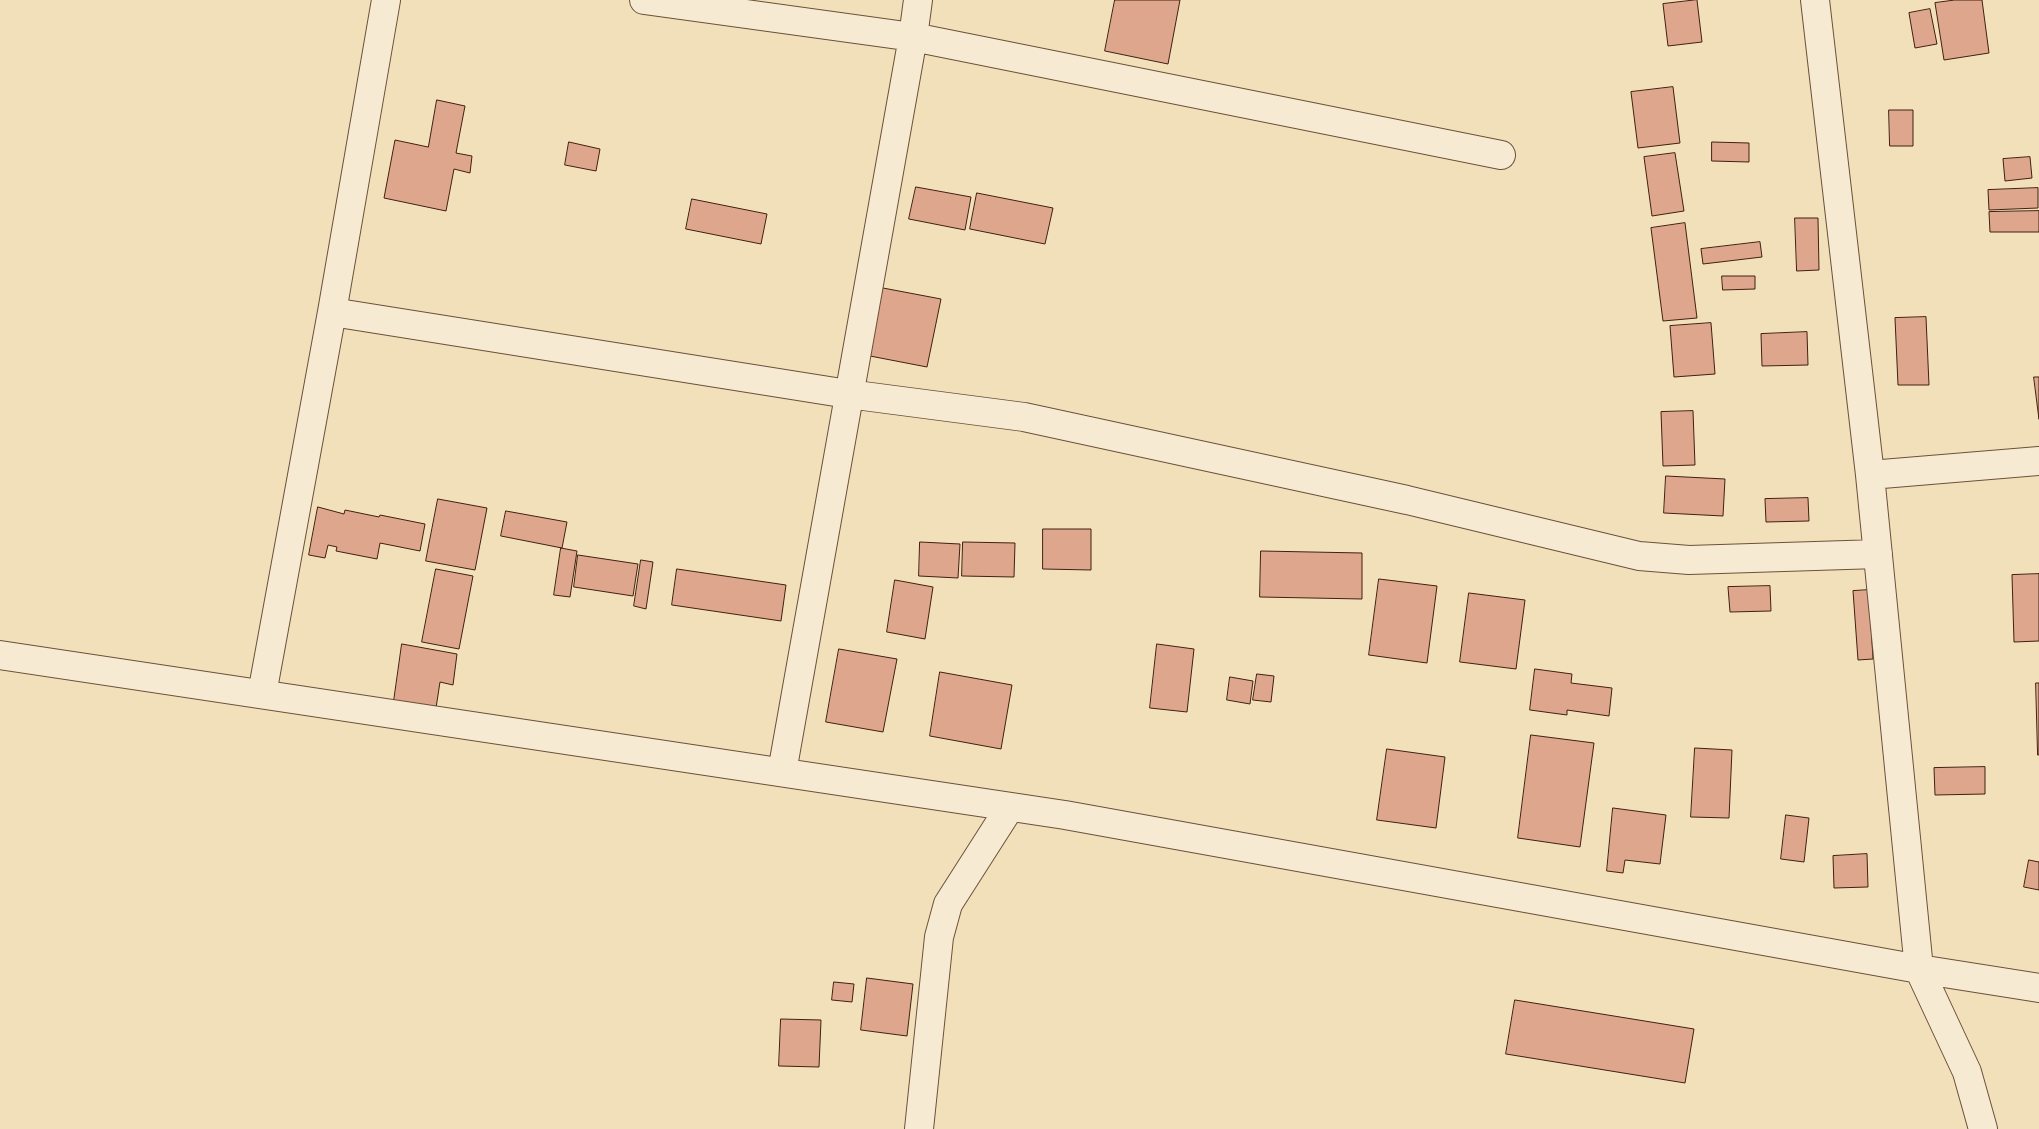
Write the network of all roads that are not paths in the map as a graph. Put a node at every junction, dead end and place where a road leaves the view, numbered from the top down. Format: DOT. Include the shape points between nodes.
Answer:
graph roads {
  1 [pos="386,0"];
  2 [pos="644,0"];
  3 [pos="918,0"];
  4 [pos="1815,0"];
  5 [pos="913,37"];
  6 [pos="1501,155"];
  7 [pos="332,312"];
  8 [pos="848,394"];
  9 [pos="2039,461"];
  10 [pos="1870,475"];
  11 [pos="1878,554"];
  12 [pos="0,655"];
  13 [pos="262,694"];
  14 [pos="782,772"];
  15 [pos="1010,807"];
  16 [pos="1919,969"];
  17 [pos="2039,988"];
  18 [pos="919,1129"];
  19 [pos="1983,1129"];
  1 -- 7 [label="street"];
  2 -- 5 [label="street"];
  3 -- 5 [label="street"];
  4 -- 10 [label="street"];
  5 -- 6 [label="street"];
  5 -- 8 [label="street"];
  7 -- 8 [label="street"];
  7 -- 13 [label="street"];
  8 -- 11 [label="street" via="1024,417 1407,500 1639,556 1689,560"];
  8 -- 14 [label="street"];
  9 -- 10 [label="street"];
  10 -- 11 [label="street"];
  11 -- 16 [label="street"];
  12 -- 13 [label="street"];
  13 -- 14 [label="street"];
  14 -- 15 [label="street"];
  15 -- 16 [label="street"];
  15 -- 18 [label="street" via="948,904 938,937"];
  16 -- 17 [label="street"];
  16 -- 19 [label="street" via="1967,1072"];
}
